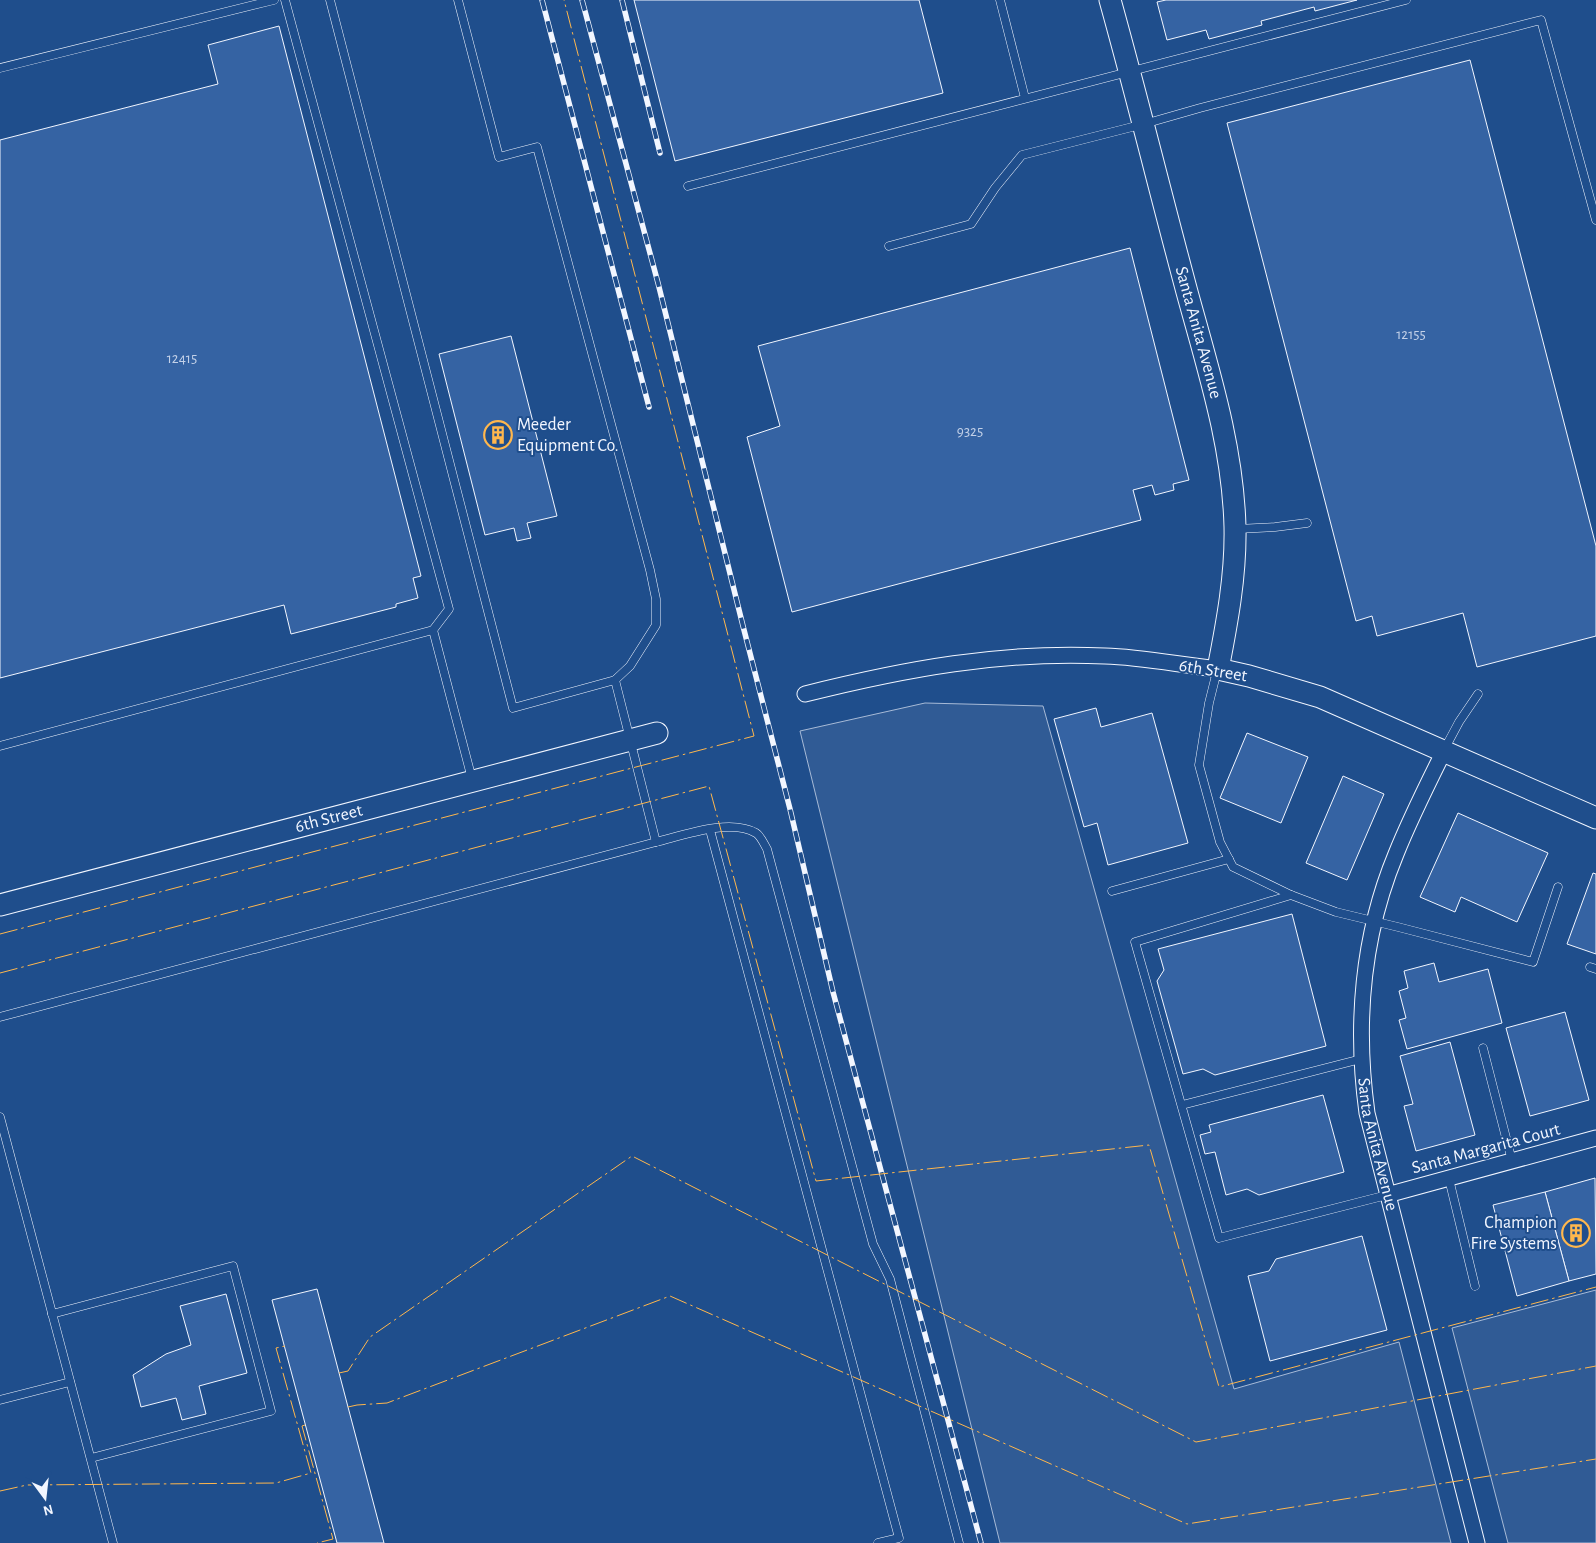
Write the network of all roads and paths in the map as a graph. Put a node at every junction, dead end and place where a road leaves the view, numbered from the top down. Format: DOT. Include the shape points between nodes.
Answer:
graph roads {
  1 [pos="274,0"];
  2 [pos="285,0"];
  3 [pos="330,0"];
  4 [pos="458,0"];
  5 [pos="1000,0"];
  6 [pos="1110,0"];
  7 [pos="1406,0"];
  8 [pos="0,68"];
  9 [pos="1130,71"];
  10 [pos="1025,98"];
  11 [pos="1144,124"];
  12 [pos="688,186"];
  13 [pos="1596,220"];
  14 [pos="889,246"];
  15 [pos="1307,523"];
  16 [pos="1235,529"];
  17 [pos="433,630"];
  18 [pos="1218,669"];
  19 [pos="614,680"];
  20 [pos="805,694"];
  21 [pos="1478,694"];
  22 [pos="657,733"];
  23 [pos="630,740"];
  24 [pos="0,746"];
  25 [pos="1444,751"];
  26 [pos="473,781"];
  27 [pos="1596,818"];
  28 [pos="710,830"];
  29 [pos="656,842"];
  30 [pos="1229,859"];
  31 [pos="1558,887"];
  32 [pos="1112,891"];
  33 [pos="1291,895"];
  34 [pos="0,905"];
  35 [pos="1374,921"];
  36 [pos="0,1017"];
  37 [pos="1483,1048"];
  38 [pos="1361,1059"];
  39 [pos="1182,1105"];
  40 [pos="0,1117"];
  41 [pos="1596,1138"];
  42 [pos="1512,1161"];
  43 [pos="1448,1179"];
  44 [pos="1387,1195"];
  45 [pos="1475,1286"];
  46 [pos="52,1314"];
  47 [pos="70,1382"];
  48 [pos="0,1400"];
  49 [pos="90,1458"];
  50 [pos="113,1543"];
  51 [pos="878,1543"];
  52 [pos="959,1543"];
  53 [pos="1477,1543"];
  1 -- 8 [label="lane"];
  2 -- 17 [label="lane" via="449,609"];
  3 -- 19 [label="lane" via="513,708"];
  4 -- 19 [label="lane" via="499,157 538,147 650,570 656,599 656,625 630,666"];
  5 -- 10 [label="lane"];
  6 -- 9 [label="street, Santa Anita Avenue"];
  7 -- 9 [label="lane"];
  9 -- 10 [label="lane"];
  9 -- 11 [label="street, Santa Anita Avenue"];
  10 -- 12 [label="lane"];
  11 -- 13 [label="lane" via="1541,20"];
  11 -- 14 [label="lane" via="1022,155 971,224"];
  11 -- 16 [label="street, Santa Anita Avenue" via="1221,417"];
  15 -- 16 [label="lane"];
  16 -- 18 [label="street, Santa Anita Avenue" via="1230,604"];
  17 -- 24 [label="lane"];
  17 -- 26 [label="lane"];
  18 -- 20 [label="street, 6th Street" via="1106,656 1011,657 900,672"];
  18 -- 25 [label="street, 6th Street" via="1320,697"];
  18 -- 30 [label="lane" via="1199,766 1220,842"];
  19 -- 23 [label="lane"];
  21 -- 25 [label="lane"];
  22 -- 23 [label="street, 6th Street"];
  23 -- 26 [label="street, 6th Street"];
  23 -- 29 [label="lane"];
  25 -- 27 [label="street, 6th Street"];
  25 -- 35 [label="street, Santa Anita Avenue" via="1396,855"];
  26 -- 34 [label="street, 6th Street"];
  28 -- 29 [label="lane"];
  28 -- 51 [label="lane" via="898,1538"];
  28 -- 52 [label="lane" via="740,826 758,834 767,849 873,1244 890,1279"];
  29 -- 36 [label="lane"];
  30 -- 32 [label="lane"];
  30 -- 33 [label="lane" via="1233,866"];
  31 -- 35 [label="lane" via="1533,962"];
  33 -- 35 [label="lane" via="1336,912"];
  33 -- 39 [label="lane" via="1135,942"];
  35 -- 38 [label="street, Santa Anita Avenue" via="1363,988"];
  37 -- 42 [label="lane"];
  38 -- 39 [label="lane"];
  38 -- 44 [label="street, Santa Anita Avenue" via="1367,1112"];
  39 -- 44 [label="lane" via="1219,1238"];
  40 -- 46 [label="lane"];
  41 -- 42 [label="street, Santa Margarita Court"];
  42 -- 43 [label="street, Santa Margarita Court"];
  43 -- 44 [label="street, Santa Margarita Court"];
  43 -- 45 [label="lane"];
  44 -- 53 [label="street, Santa Anita Avenue"];
  46 -- 47 [label="lane"];
  46 -- 49 [label="lane" via="233,1266 271,1411"];
  47 -- 48 [label="lane"];
  47 -- 49 [label="lane"];
  49 -- 50 [label="lane"];
}
